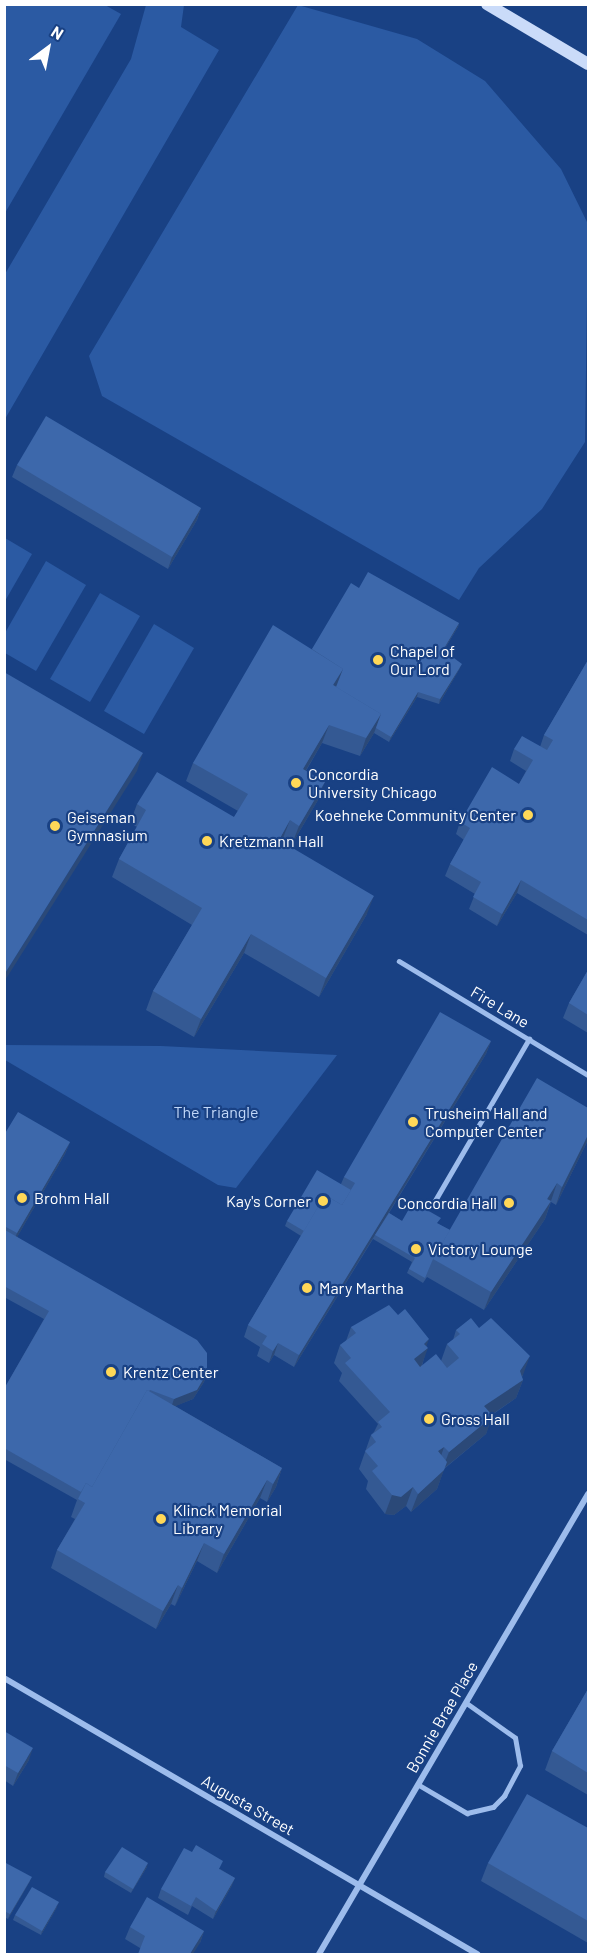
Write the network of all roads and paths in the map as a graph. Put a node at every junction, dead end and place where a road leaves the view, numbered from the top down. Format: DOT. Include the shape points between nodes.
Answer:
graph roads {
  1 [pos="487,4"];
  2 [pos="588,64"];
  3 [pos="399,961"];
  4 [pos="530,1039"];
  5 [pos="588,1075"];
  6 [pos="433,1204"];
  7 [pos="588,1494"];
  8 [pos="4,1678"];
  9 [pos="466,1703"];
  10 [pos="419,1785"];
  11 [pos="360,1886"];
  12 [pos="319,1954"];
  13 [pos="477,1954"];
  1 -- 2 [label="street"];
  3 -- 4 [label="lane, Fire Lane"];
  4 -- 5 [label="lane, Fire Lane"];
  4 -- 6 [label="lane"];
  7 -- 9 [label="street, Bonnie Brae Place"];
  8 -- 11 [label="street, Augusta Street"];
  9 -- 10 [label="street, Bonnie Brae Place"];
  9 -- 10 [label="lane" via="515,1738 519,1766 504,1796 493,1807 467,1813"];
  10 -- 11 [label="street, Bonnie Brae Place"];
  11 -- 12 [label="street, Bonnie Brae Place"];
  11 -- 13 [label="street, Augusta Street"];
}
